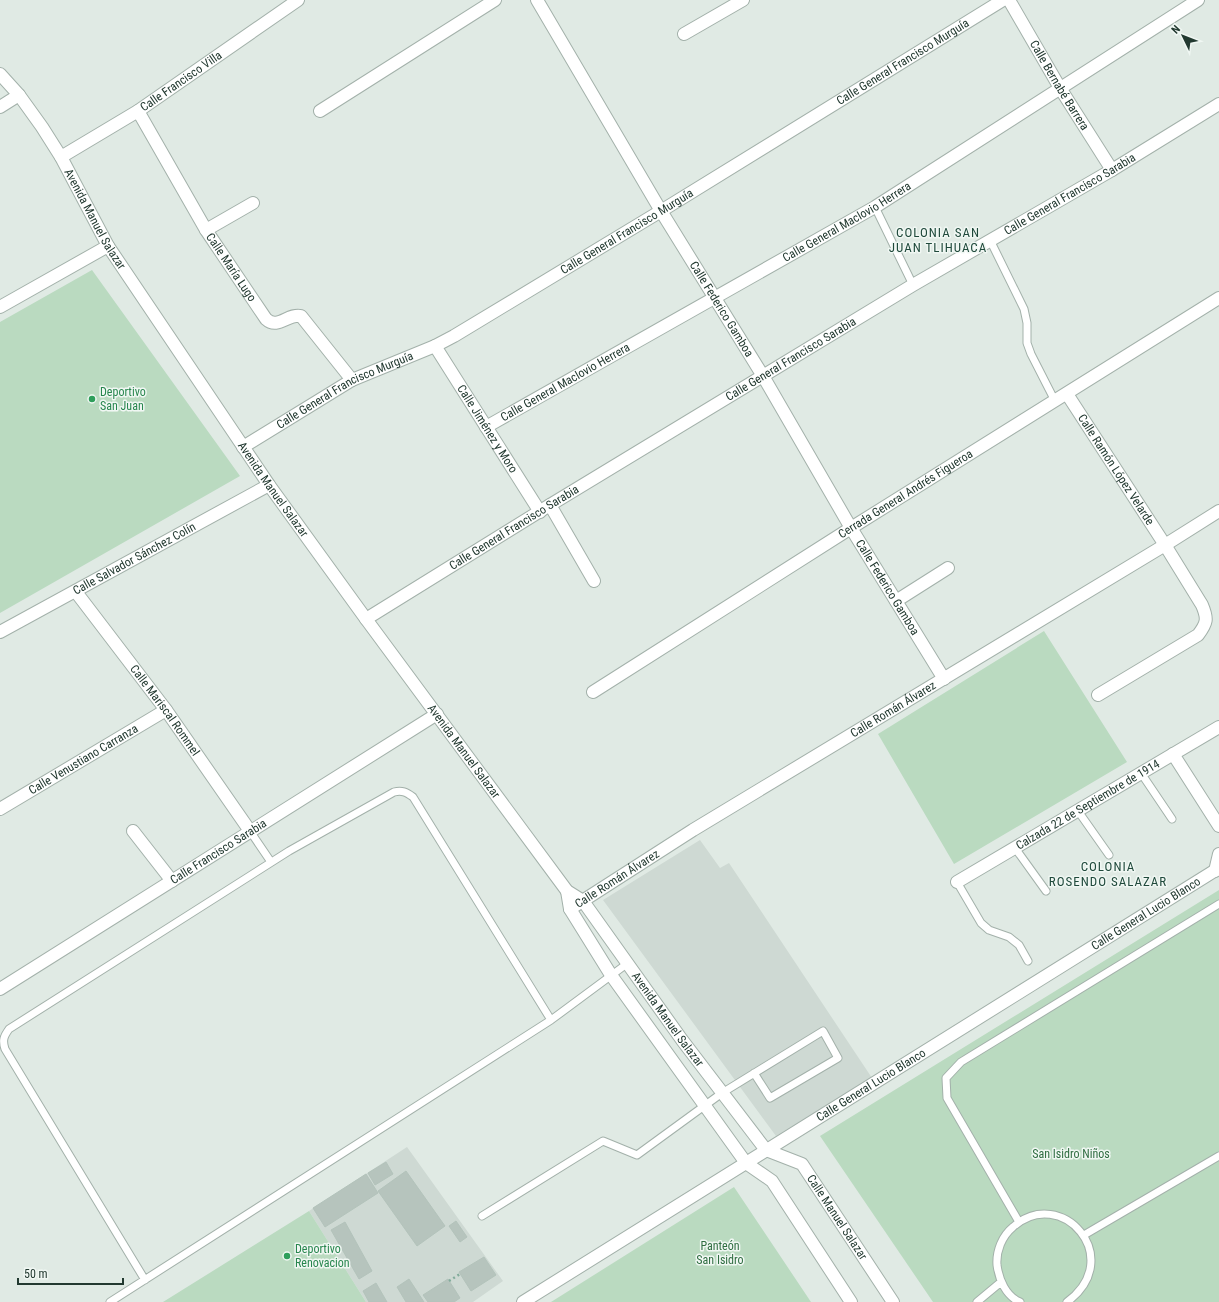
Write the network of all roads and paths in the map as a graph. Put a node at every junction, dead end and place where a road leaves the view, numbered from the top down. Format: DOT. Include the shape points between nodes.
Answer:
graph roads {
  1 [pos="298,0"];
  2 [pos="495,0"];
  3 [pos="537,0"];
  4 [pos="743,0"];
  5 [pos="1003,0"];
  6 [pos="1009,0"];
  7 [pos="1198,0"];
  8 [pos="684,34"];
  9 [pos="0,74"];
  10 [pos="1060,88"];
  11 [pos="19,95"];
  12 [pos="1219,104"];
  13 [pos="0,106"];
  14 [pos="138,111"];
  15 [pos="320,111"];
  16 [pos="61,157"];
  17 [pos="1112,170"];
  18 [pos="253,203"];
  19 [pos="875,207"];
  20 [pos="661,211"];
  21 [pos="206,230"];
  22 [pos="990,240"];
  23 [pos="108,246"];
  24 [pos="913,285"];
  25 [pos="715,297"];
  26 [pos="1219,298"];
  27 [pos="0,306"];
  28 [pos="435,346"];
  29 [pos="763,376"];
  30 [pos="352,380"];
  31 [pos="1067,394"];
  32 [pos="1055,401"];
  33 [pos="486,427"];
  34 [pos="243,448"];
  35 [pos="269,485"];
  36 [pos="545,508"];
  37 [pos="1219,511"];
  38 [pos="851,528"];
  39 [pos="1166,545"];
  40 [pos="948,568"];
  41 [pos="594,581"];
  42 [pos="76,592"];
  43 [pos="896,602"];
  44 [pos="366,619"];
  45 [pos="2,628"];
  46 [pos="944,680"];
  47 [pos="593,692"];
  48 [pos="1098,696"];
  49 [pos="166,710"];
  50 [pos="437,714"];
  51 [pos="1219,727"];
  52 [pos="1173,754"];
  53 [pos="1141,774"];
  54 [pos="0,809"];
  55 [pos="1078,811"];
  56 [pos="1172,819"];
  57 [pos="1219,826"];
  58 [pos="133,831"];
  59 [pos="250,831"];
  60 [pos="1015,848"];
  61 [pos="1219,854"];
  62 [pos="1109,855"];
  63 [pos="271,862"];
  64 [pos="1217,870"];
  65 [pos="172,881"];
  66 [pos="958,882"];
  67 [pos="567,891"];
  68 [pos="1046,891"];
  69 [pos="583,901"];
  70 [pos="1219,904"];
  71 [pos="570,909"];
  72 [pos="1028,962"];
  73 [pos="628,963"];
  74 [pos="611,975"];
  75 [pos="0,989"];
  76 [pos="551,1020"];
  77 [pos="682,1040"];
  78 [pos="666,1052"];
  79 [pos="754,1073"];
  80 [pos="722,1093"];
  81 [pos="705,1106"];
  82 [pos="766,1150"];
  83 [pos="1219,1156"];
  84 [pos="746,1163"];
  85 [pos="482,1216"];
  86 [pos="1019,1222"];
  87 [pos="1084,1235"];
  88 [pos="460,1274"];
  89 [pos="145,1280"];
  90 [pos="449,1281"];
  91 [pos="1001,1282"];
  92 [pos="110,1302"];
  93 [pos="523,1302"];
  94 [pos="851,1302"];
  95 [pos="893,1302"];
  96 [pos="977,1302"];
  97 [pos="1020,1302"];
  98 [pos="1067,1302"];
  1 -- 14 [label="street, Calle Francisco Villa"];
  2 -- 15 [label="street"];
  3 -- 20 [label="street, Calle Federico Gamboa"];
  4 -- 8 [label="street"];
  5 -- 20 [label="street, Calle General Francisco Murguía"];
  6 -- 10 [label="street, Calle Bernabé Barrera"];
  7 -- 10 [label="street, Calle General Maclovio Herrera"];
  9 -- 11 [label="street, Avenida Manuel Salazar"];
  10 -- 17 [label="street, Calle Bernabé Barrera"];
  10 -- 19 [label="street, Calle General Maclovio Herrera"];
  11 -- 13 [label="street"];
  11 -- 16 [label="street, Avenida Manuel Salazar"];
  12 -- 17 [label="street, Calle General Francisco Sarabia"];
  14 -- 16 [label="street, Calle Francisco Villa"];
  14 -- 21 [label="street, Calle María Lugo"];
  16 -- 23 [label="street, Avenida Manuel Salazar"];
  17 -- 22 [label="street, Calle General Francisco Sarabia"];
  18 -- 21 [label="street"];
  19 -- 24 [label="lane"];
  19 -- 25 [label="street, Calle General Maclovio Herrera"];
  20 -- 25 [label="street, Calle Federico Gamboa"];
  20 -- 28 [label="street, Calle General Francisco Murguía"];
  21 -- 30 [label="street, Calle María Lugo" via="266,319 274,324 292,316 301,316"];
  22 -- 24 [label="street, Calle General Francisco Sarabia"];
  22 -- 32 [label="lane" via="1024,309 1027,343"];
  23 -- 27 [label="street"];
  23 -- 34 [label="street, Avenida Manuel Salazar"];
  24 -- 29 [label="street, Calle General Francisco Sarabia"];
  25 -- 29 [label="street, Calle Federico Gamboa"];
  25 -- 33 [label="street, Calle General Maclovio Herrera"];
  26 -- 31 [label="street, Cerrada General Andrés Figueroa"];
  28 -- 30 [label="street, Calle General Francisco Murguía"];
  28 -- 33 [label="street, Calle Jiménez y Moro"];
  29 -- 36 [label="street, Calle General Francisco Sarabia"];
  29 -- 38 [label="street, Calle Federico Gamboa"];
  30 -- 34 [label="street, Calle General Francisco Murguía"];
  31 -- 32 [label="street, Cerrada General Andrés Figueroa"];
  31 -- 39 [label="street, Calle Ramón López Velarde"];
  32 -- 38 [label="street, Cerrada General Andrés Figueroa"];
  33 -- 36 [label="street, Calle Jiménez y Moro"];
  34 -- 35 [label="street, Avenida Manuel Salazar"];
  35 -- 42 [label="street, Calle Salvador Sánchez Colín"];
  35 -- 44 [label="street, Avenida Manuel Salazar"];
  36 -- 41 [label="street, Calle Jiménez y Moro"];
  36 -- 44 [label="street, Calle General Francisco Sarabia"];
  37 -- 39 [label="street, Calle Román Álvarez"];
  38 -- 43 [label="street, Calle Federico Gamboa"];
  38 -- 47 [label="street, Cerrada General Andrés Figueroa"];
  39 -- 46 [label="street, Calle Román Álvarez"];
  39 -- 48 [label="street, Calle Ramón López Velarde" via="1202,605 1207,616 1205,626 1198,635"];
  40 -- 43 [label="street"];
  42 -- 45 [label="street, Calle Salvador Sánchez Colín"];
  42 -- 49 [label="street, Calle Mariscal Rommel"];
  43 -- 46 [label="street, Calle Federico Gamboa"];
  44 -- 50 [label="street, Avenida Manuel Salazar"];
  46 -- 69 [label="street, Calle Román Álvarez" via="693,830"];
  49 -- 54 [label="street, Calle Venustiano Carranza"];
  49 -- 59 [label="street, Calle Mariscal Rommel"];
  50 -- 59 [label="street, Calle Francisco Sarabia"];
  50 -- 67 [label="street, Avenida Manuel Salazar"];
  51 -- 52 [label="street, Calzada 22 de Septiembre de 1914"];
  52 -- 53 [label="street, Calzada 22 de Septiembre de 1914"];
  52 -- 57 [label="street"];
  53 -- 55 [label="street, Calzada 22 de Septiembre de 1914"];
  53 -- 56 [label="lane"];
  55 -- 60 [label="street, Calzada 22 de Septiembre de 1914"];
  55 -- 62 [label="lane"];
  58 -- 65 [label="street"];
  59 -- 63 [label="lane"];
  59 -- 65 [label="street, Calle Francisco Sarabia"];
  60 -- 66 [label="street, Calzada 22 de Septiembre de 1914"];
  60 -- 68 [label="lane"];
  61 -- 64 [label="street"];
  63 -- 76 [label="lane" via="394,792 408,793 413,797"];
  63 -- 89 [label="lane" via="4,1034 5,1049"];
  64 -- 82 [label="street, Calle General Lucio Blanco"];
  65 -- 75 [label="street, Calle Francisco Sarabia"];
  66 -- 72 [label="lane" via="980,923 989,930 1009,937 1018,945"];
  67 -- 69 [label="street, Avenida Manuel Salazar"];
  67 -- 71 [label="street, Avenida Manuel Salazar"];
  69 -- 71 [label="street, Calle Román Álvarez"];
  69 -- 73 [label="street, Avenida Manuel Salazar"];
  70 -- 86 [label="lane" via="961,1062 946,1078 947,1098"];
  71 -- 74 [label="street, Avenida Manuel Salazar"];
  73 -- 74 [label="lane"];
  73 -- 77 [label="street, Avenida Manuel Salazar"];
  74 -- 76 [label="lane"];
  74 -- 78 [label="street, Avenida Manuel Salazar"];
  76 -- 89 [label="lane"];
  77 -- 78 [label="street"];
  77 -- 80 [label="street, Avenida Manuel Salazar"];
  78 -- 81 [label="street, Avenida Manuel Salazar"];
  79 -- 79 [label="lane" via="770,1098 838,1058 823,1031"];
  79 -- 80 [label="lane"];
  80 -- 81 [label="lane"];
  80 -- 82 [label="street, Avenida Manuel Salazar"];
  81 -- 84 [label="street, Avenida Manuel Salazar"];
  81 -- 85 [label="lane" via="637,1155 603,1141"];
  82 -- 84 [label="street, Calle General Lucio Blanco"];
  82 -- 95 [label="street, Calle Manuel Salazar" via="802,1164"];
  83 -- 87 [label="lane"];
  84 -- 93 [label="street, Calle General Lucio Blanco"];
  84 -- 94 [label="street" via="772,1181"];
  86 -- 87 [label="lane" via="1032,1216 1047,1214 1061,1217 1074,1224"];
  86 -- 91 [label="lane" via="1007,1232 1000,1245 997,1259"];
  87 -- 98 [label="lane" via="1090,1250 1091,1266 1087,1281 1078,1294"];
  88 -- 90 [label="path"];
  89 -- 92 [label="lane"];
  91 -- 96 [label="lane"];
  91 -- 97 [label="lane"];
}
